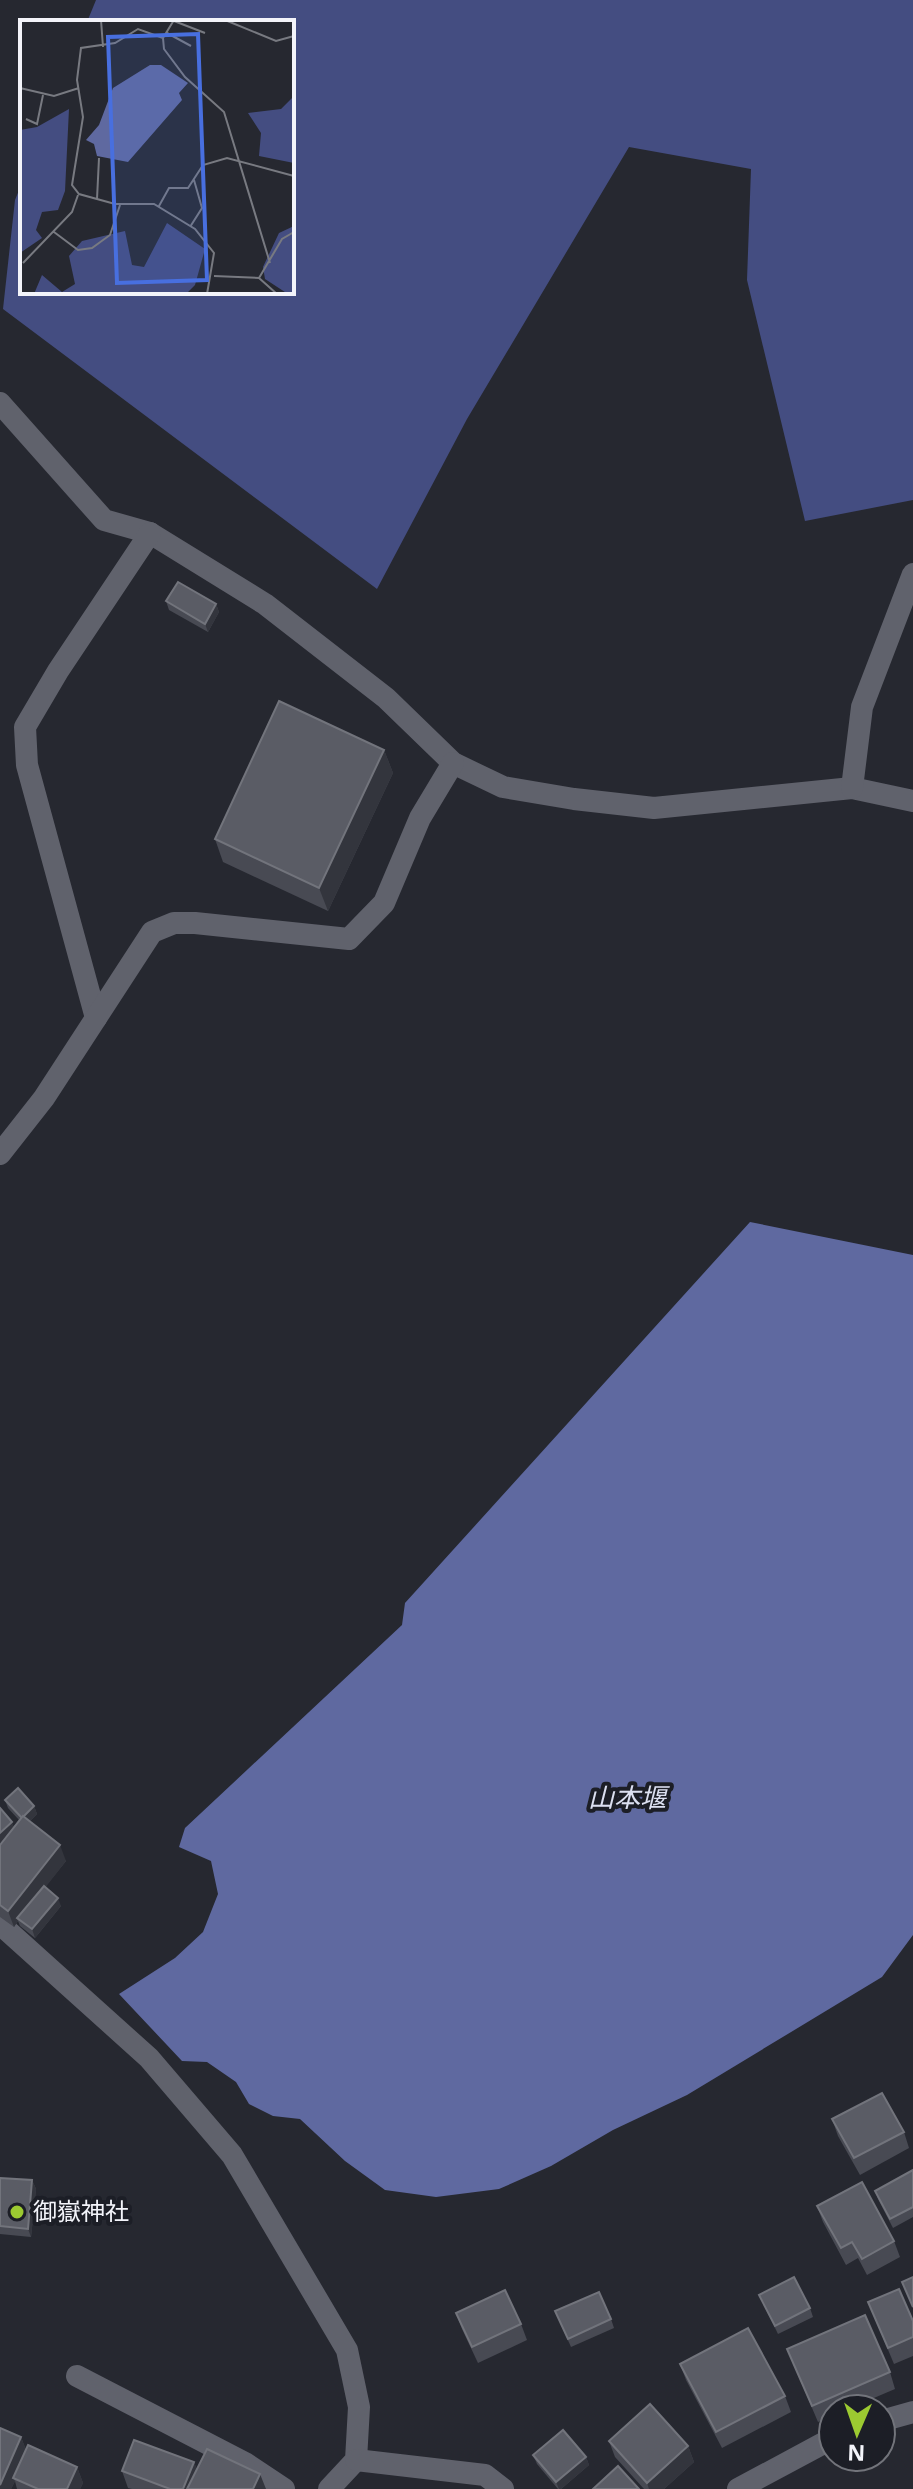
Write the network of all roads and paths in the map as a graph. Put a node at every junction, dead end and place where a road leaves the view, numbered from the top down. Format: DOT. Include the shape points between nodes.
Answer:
graph roads {
  1 [pos="0,403"];
  2 [pos="150,533"];
  3 [pos="913,574"];
  4 [pos="453,763"];
  5 [pos="852,788"];
  6 [pos="913,801"];
  7 [pos="96,1018"];
  8 [pos="0,1154"];
  9 [pos="0,1924"];
  10 [pos="77,2376"];
  11 [pos="817,2447"];
  12 [pos="356,2460"];
  13 [pos="284,2489"];
  14 [pos="329,2489"];
  15 [pos="503,2489"];
  16 [pos="738,2489"];
  1 -- 2 [label="street" via="104,520"];
  2 -- 4 [label="street" via="265,604 386,698"];
  2 -- 7 [label="street" via="25,727 27,765"];
  3 -- 5 [label="street" via="862,707"];
  4 -- 5 [label="street" via="503,787 654,808"];
  4 -- 7 [label="street" via="420,818 384,903 349,939 174,923 152,932"];
  5 -- 6 [label="street"];
  7 -- 8 [label="street"];
  9 -- 12 [label="street" via="149,2058 232,2155 347,2350 359,2407"];
  10 -- 13 [label="street" via="245,2463"];
  11 -- 16 [label="street"];
  12 -- 14 [label="street"];
  12 -- 15 [label="street" via="485,2475"];
}
